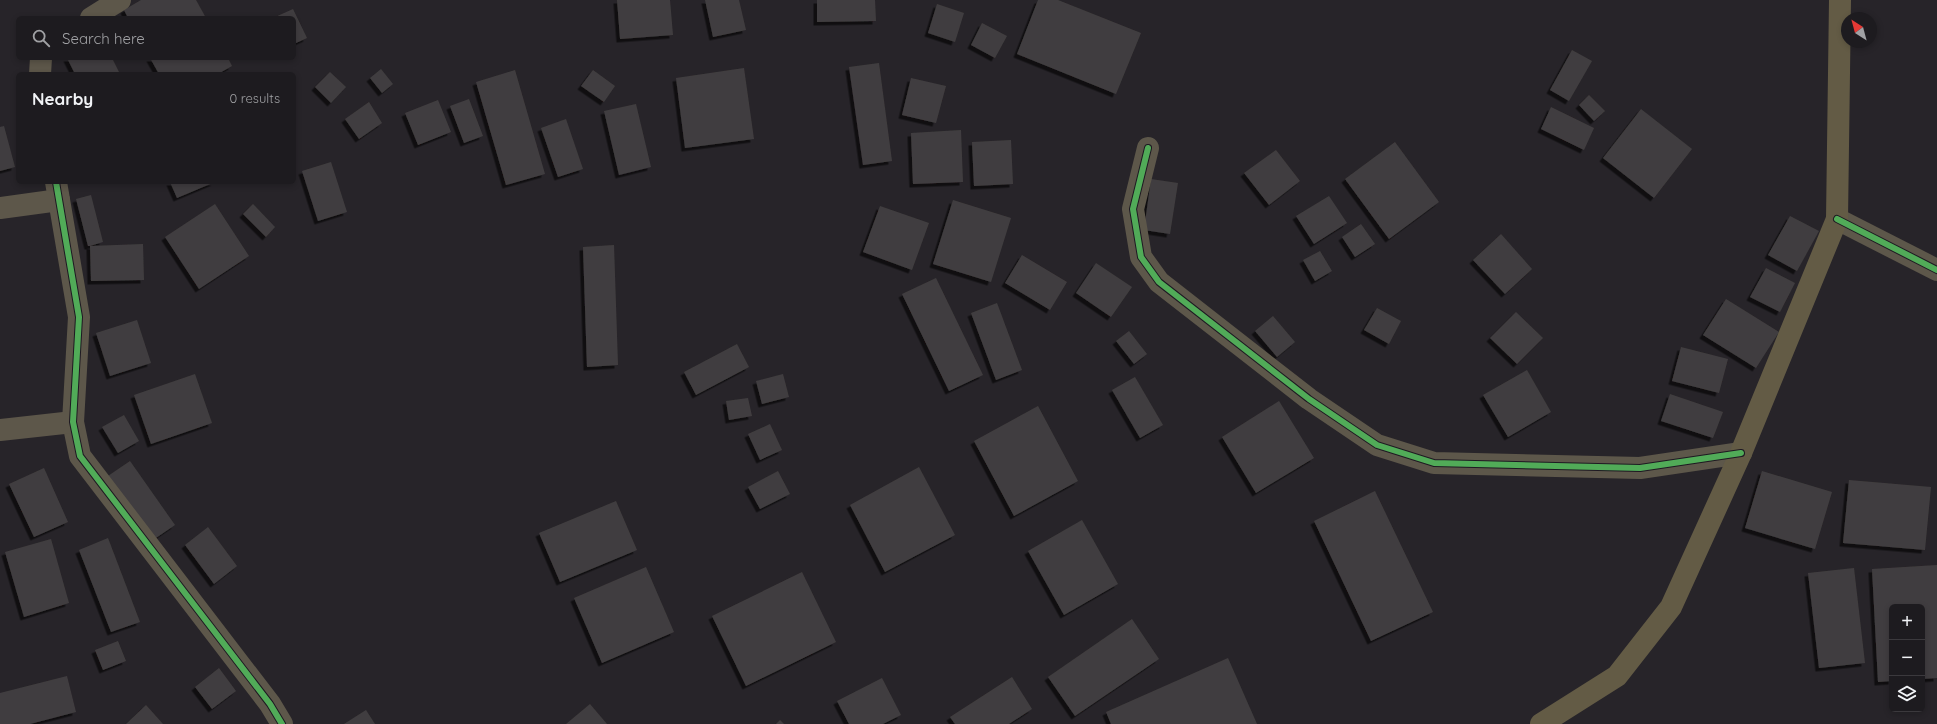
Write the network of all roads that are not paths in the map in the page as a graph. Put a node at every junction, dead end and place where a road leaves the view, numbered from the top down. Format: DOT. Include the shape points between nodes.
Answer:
graph roads {
  1 [pos="120,0"];
  2 [pos="1840,0"];
  3 [pos="94,16"];
  4 [pos="41,60"];
  5 [pos="40,72"];
  6 [pos="1148,148"];
  7 [pos="57,191"];
  8 [pos="0,208"];
  9 [pos="1837,219"];
  10 [pos="1937,270"];
  11 [pos="73,422"];
  12 [pos="0,430"];
  13 [pos="1741,453"];
  14 [pos="282,724"];
  15 [pos="1541,724"];
  1 -- 3 [label="street"];
  2 -- 9 [label="highway"];
  4 -- 5 [label="street"];
  6 -- 13 [label="street" via="1133,209 1141,257 1159,282 1310,399 1376,445 1434,464 1640,468"];
  7 -- 8 [label="street"];
  7 -- 11 [label="street" via="79,317"];
  9 -- 10 [label="street"];
  9 -- 13 [label="highway"];
  11 -- 12 [label="street"];
  11 -- 14 [label="street" via="80,456 270,704"];
  13 -- 15 [label="highway" via="1671,607 1617,676"];
}
